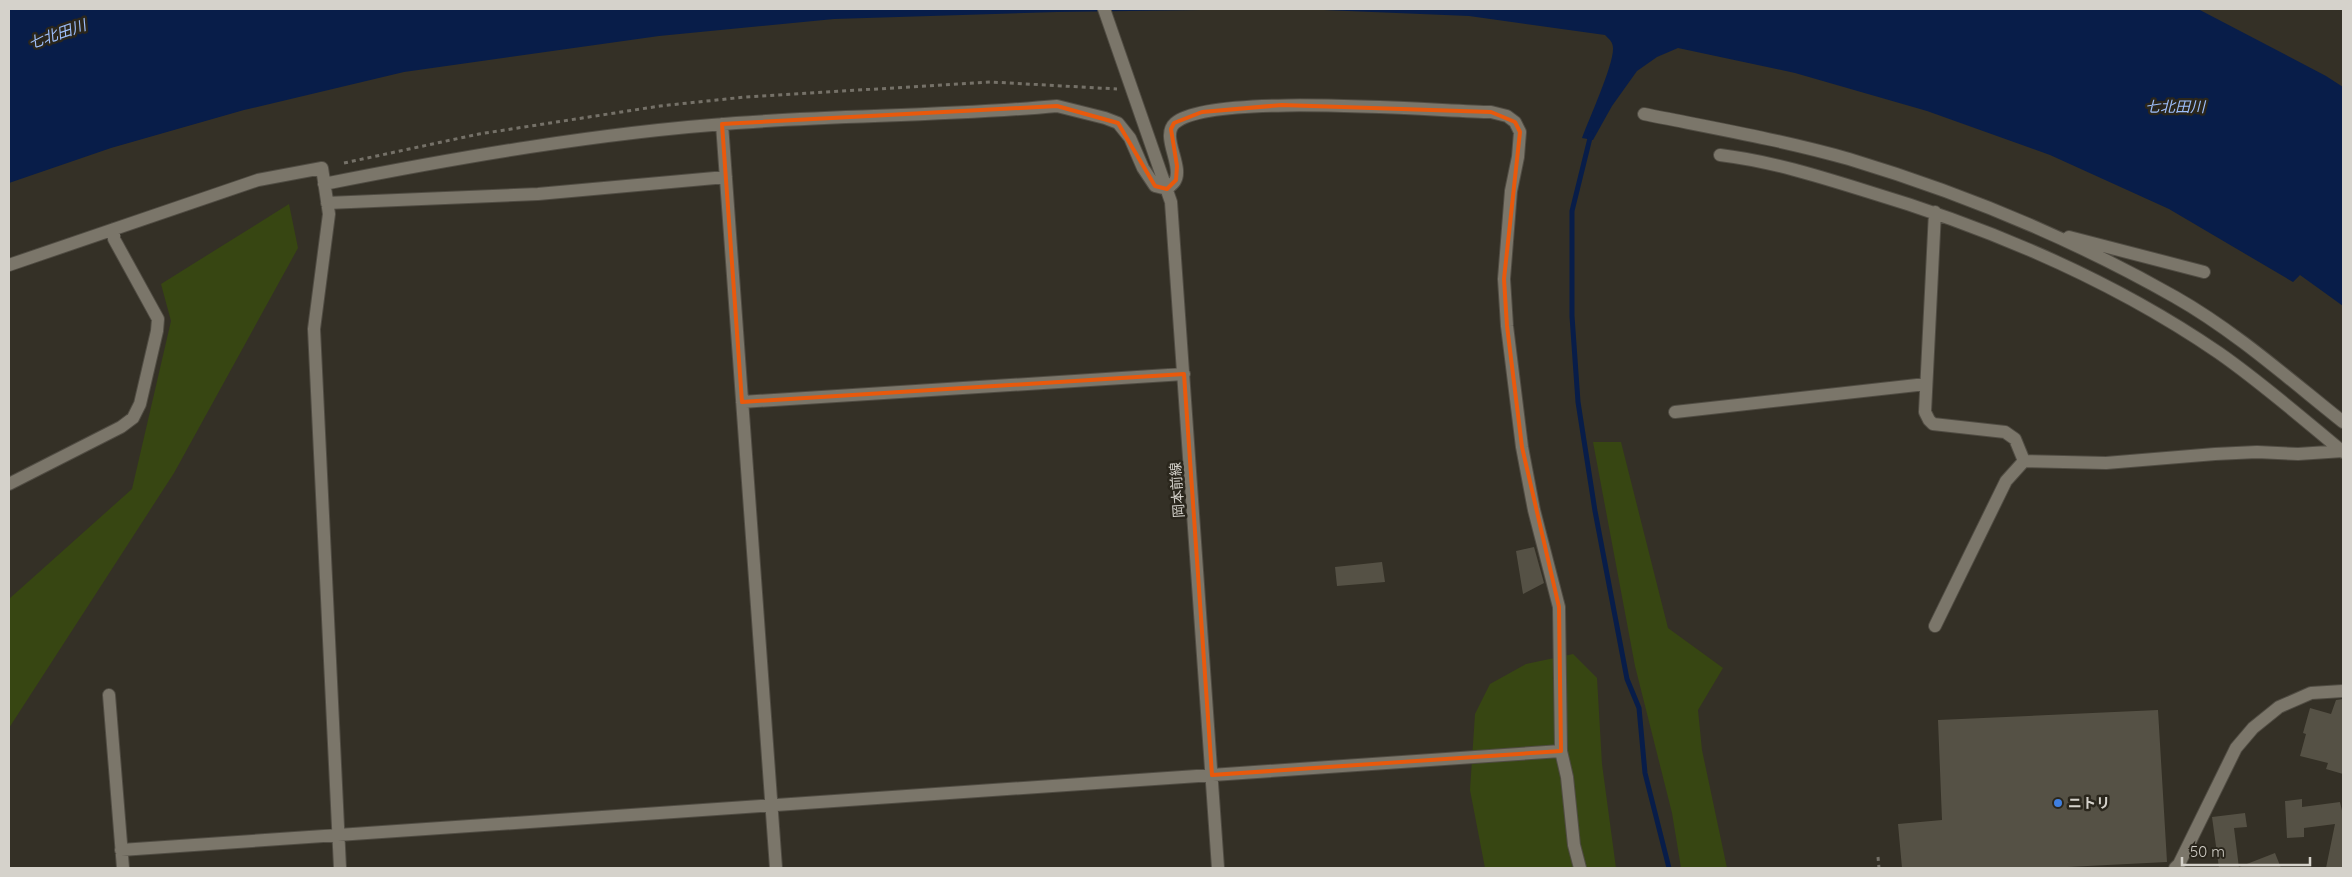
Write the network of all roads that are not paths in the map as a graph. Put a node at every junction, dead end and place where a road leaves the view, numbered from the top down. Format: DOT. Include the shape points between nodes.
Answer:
graph roads {
  1 [pos="1104,9"];
  2 [pos="1644,114"];
  3 [pos="722,124"];
  4 [pos="1720,155"];
  5 [pos="726,177"];
  6 [pos="324,184"];
  7 [pos="1167,189"];
  8 [pos="327,203"];
  9 [pos="1935,212"];
  10 [pos="114,229"];
  11 [pos="2052,234"];
  12 [pos="9,265"];
  13 [pos="2204,272"];
  14 [pos="1184,374"];
  15 [pos="1926,384"];
  16 [pos="742,402"];
  17 [pos="1675,412"];
  18 [pos="2343,422"];
  19 [pos="2343,452"];
  20 [pos="2024,461"];
  21 [pos="9,484"];
  22 [pos="1935,626"];
  23 [pos="2343,690"];
  24 [pos="109,695"];
  25 [pos="1561,751"];
  26 [pos="1212,775"];
  27 [pos="771,805"];
  28 [pos="338,835"];
  29 [pos="121,850"];
  30 [pos="123,868"];
  31 [pos="340,868"];
  32 [pos="776,868"];
  33 [pos="1218,868"];
  34 [pos="1580,868"];
  35 [pos="2174,868"];
  1 -- 7 [label="street, 岡本前線"];
  2 -- 11 [label="street" via="1849,159 1946,192"];
  3 -- 5 [label="street"];
  3 -- 6 [label="street" via="446,160"];
  3 -- 7 [label="street" via="1057,106 1118,123 1130,138 1155,186"];
  4 -- 9 [label="street" via="1791,169"];
  5 -- 8 [label="street" via="538,194"];
  5 -- 16 [label="street"];
  6 -- 8 [label="street"];
  6 -- 10 [label="street" via="322,168 258,180"];
  7 -- 14 [label="street, 岡本前線" via="1172,202"];
  7 -- 25 [label="street" via="1176,180 1177,166 1171,146 1171,129 1174,123 1202,112 1282,105 1491,112 1515,122 1520,132 1511,191 1505,269 1507,326 1522,447 1534,510 1559,607"];
  8 -- 28 [label="street" via="329,214 314,329"];
  9 -- 15 [label="street"];
  9 -- 19 [label="street" via="2027,248 2139,305 2218,353"];
  10 -- 12 [label="street"];
  10 -- 21 [label="street" via="114,239 158,319 140,404 133,418 121,427"];
  11 -- 13 [label="street"];
  11 -- 18 [label="street" via="2175,297 2227,330"];
  14 -- 16 [label="street"];
  14 -- 26 [label="street, 岡本前線"];
  15 -- 17 [label="street"];
  15 -- 20 [label="street" via="1926,412 1933,424 2005,432 2015,439"];
  16 -- 27 [label="street"];
  19 -- 20 [label="street" via="2257,452 2106,463"];
  20 -- 22 [label="street" via="2006,481"];
  23 -- 35 [label="street" via="2312,693 2295,700 2279,707 2253,728 2236,748 2179,864"];
  24 -- 29 [label="street"];
  25 -- 26 [label="street"];
  25 -- 34 [label="street"];
  26 -- 27 [label="street"];
  26 -- 33 [label="street, 岡本前線"];
  27 -- 28 [label="street"];
  27 -- 32 [label="street"];
  28 -- 29 [label="street"];
  28 -- 31 [label="street"];
  29 -- 30 [label="street"];
}
